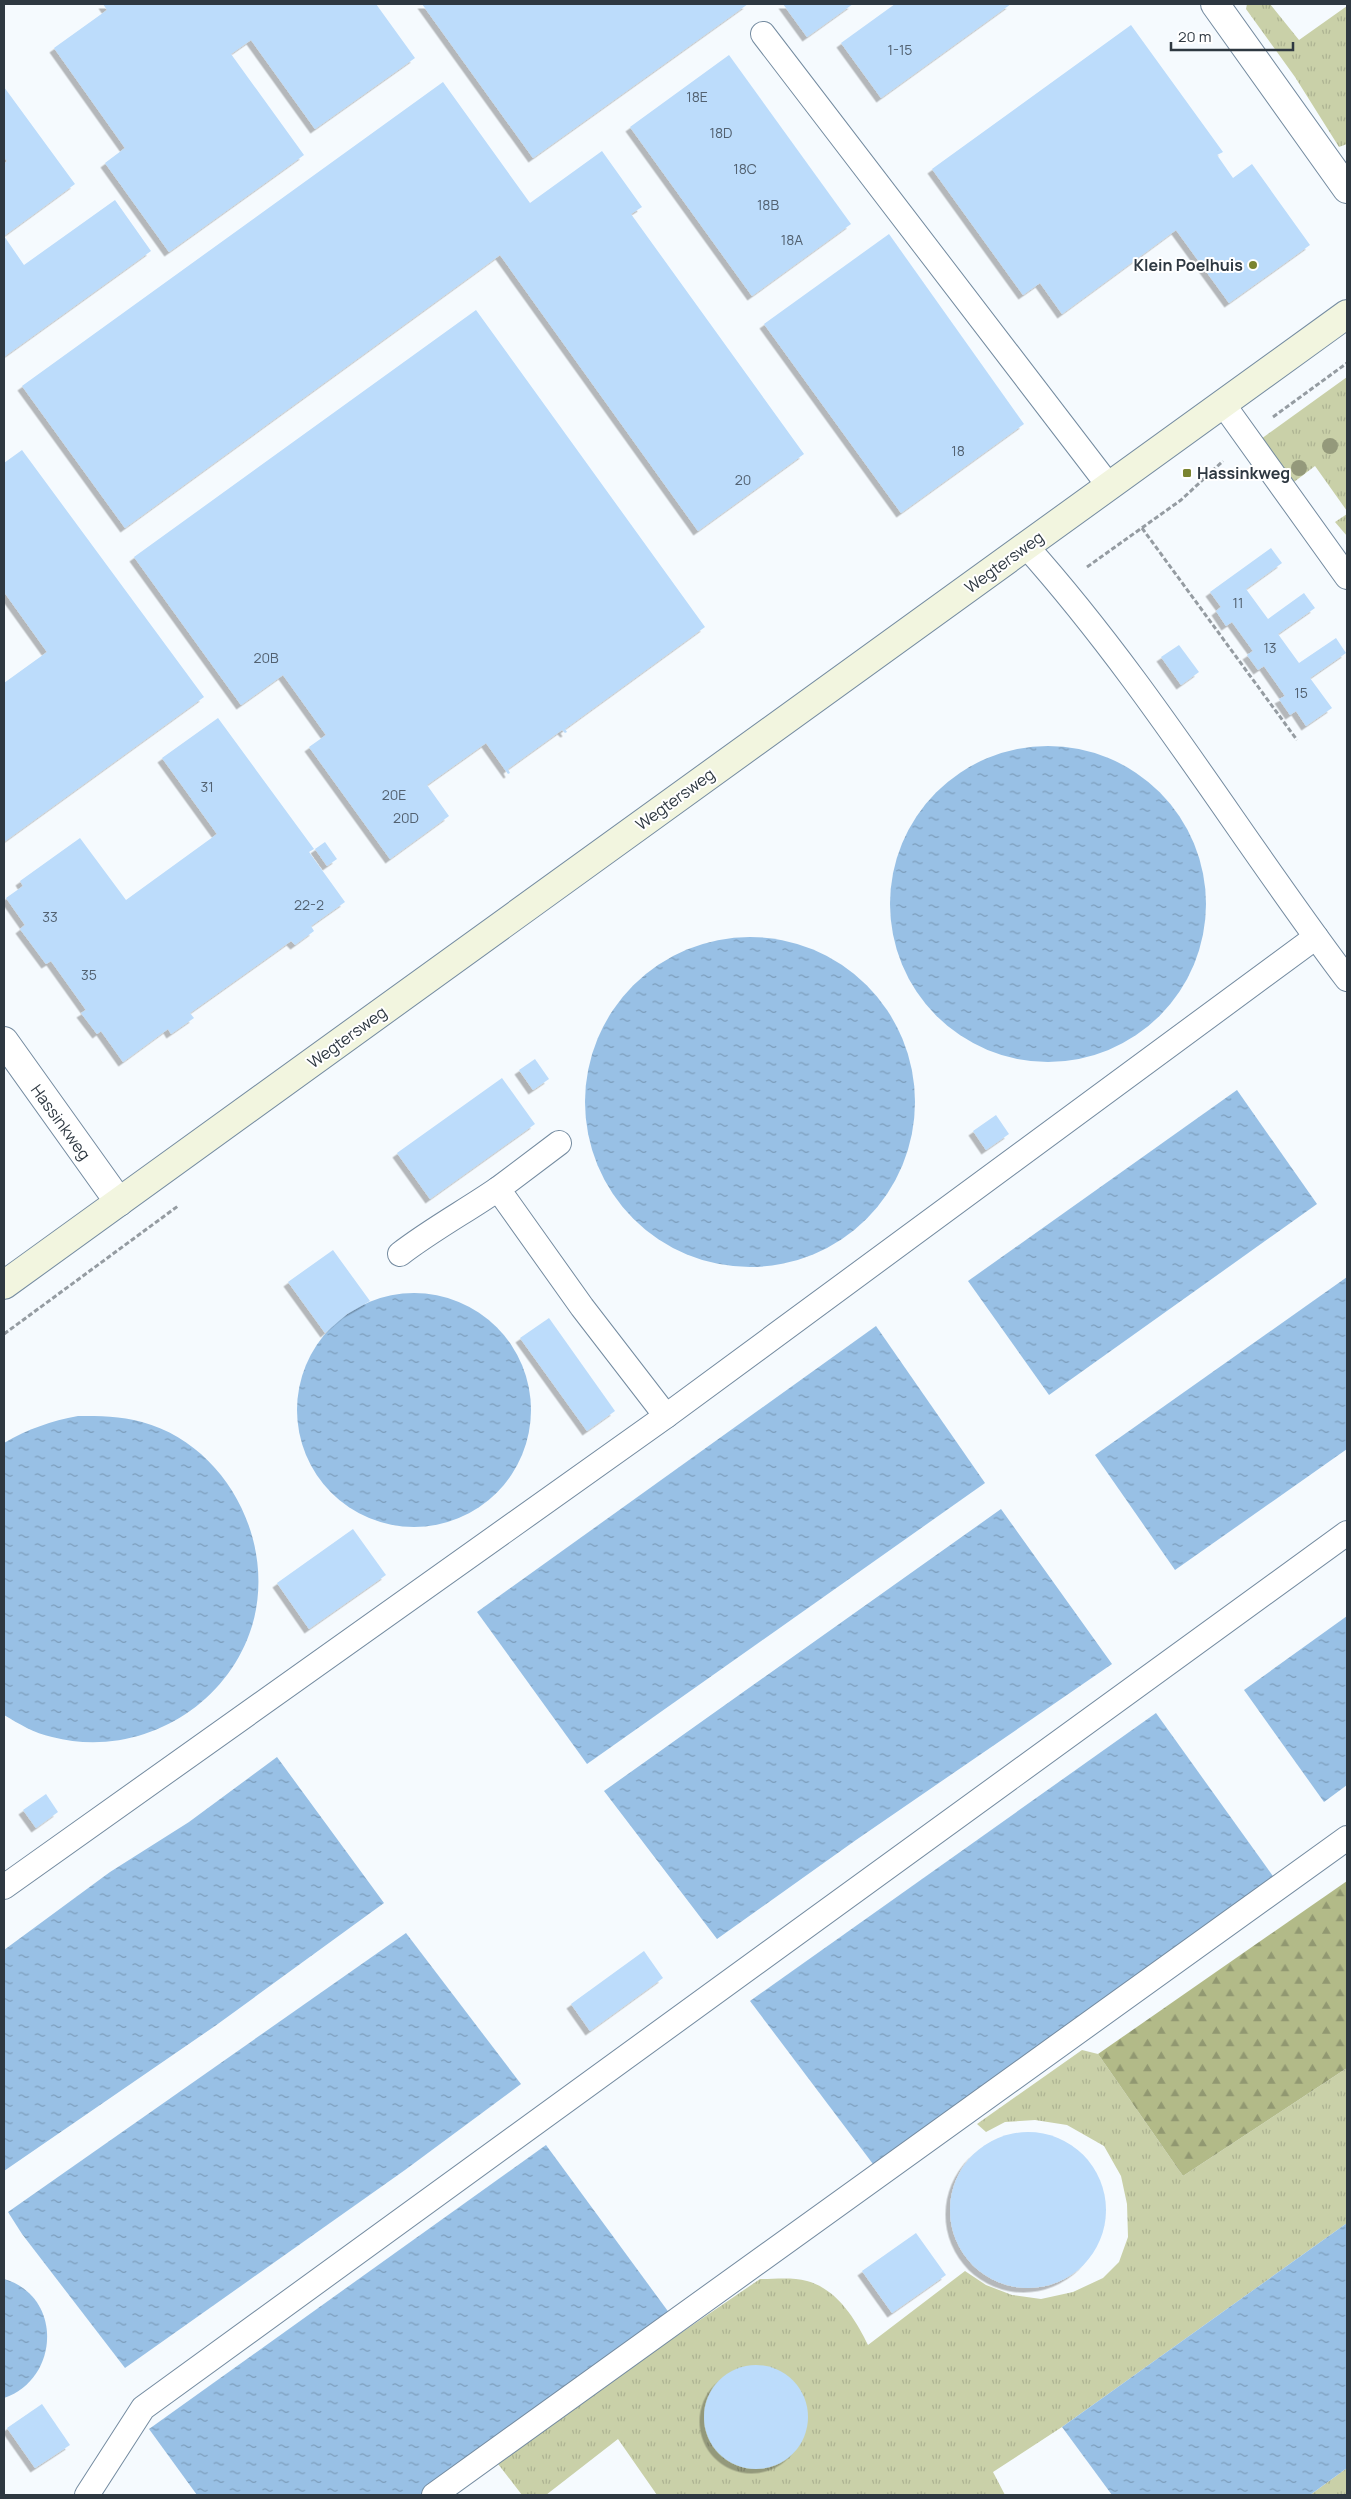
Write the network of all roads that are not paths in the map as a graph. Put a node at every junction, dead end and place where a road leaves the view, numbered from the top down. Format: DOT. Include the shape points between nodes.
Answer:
graph roads {
  1 [pos="1215,4"];
  2 [pos="763,34"];
  3 [pos="1347,189"];
  4 [pos="1347,314"];
  5 [pos="1223,404"];
  6 [pos="1109,486"];
  7 [pos="1026,546"];
  8 [pos="1347,577"];
  9 [pos="1316,937"];
  10 [pos="1347,979"];
  11 [pos="4,1042"];
  12 [pos="559,1143"];
  13 [pos="498,1189"];
  14 [pos="119,1202"];
  15 [pos="400,1254"];
  16 [pos="4,1285"];
  17 [pos="666,1416"];
  18 [pos="1347,1533"];
  19 [pos="1347,1838"];
  20 [pos="4,1887"];
  21 [pos="87,2495"];
  22 [pos="434,2495"];
  1 -- 3 [label="street"];
  2 -- 6 [label="lane"];
  4 -- 5 [label="street, Wegtersweg"];
  5 -- 6 [label="street, Wegtersweg"];
  5 -- 8 [label="lane"];
  6 -- 7 [label="street, Wegtersweg"];
  7 -- 9 [label="lane" via="1055,578 1158,714"];
  7 -- 14 [label="street, Wegtersweg"];
  9 -- 10 [label="lane"];
  9 -- 17 [label="lane"];
  11 -- 14 [label="street, Hassinkweg"];
  12 -- 13 [label="lane"];
  13 -- 15 [label="lane" via="421,1237"];
  13 -- 17 [label="lane" via="587,1314"];
  14 -- 16 [label="street, Wegtersweg"];
  17 -- 20 [label="lane"];
  18 -- 21 [label="lane" via="143,2408"];
  19 -- 22 [label="lane"];
}
